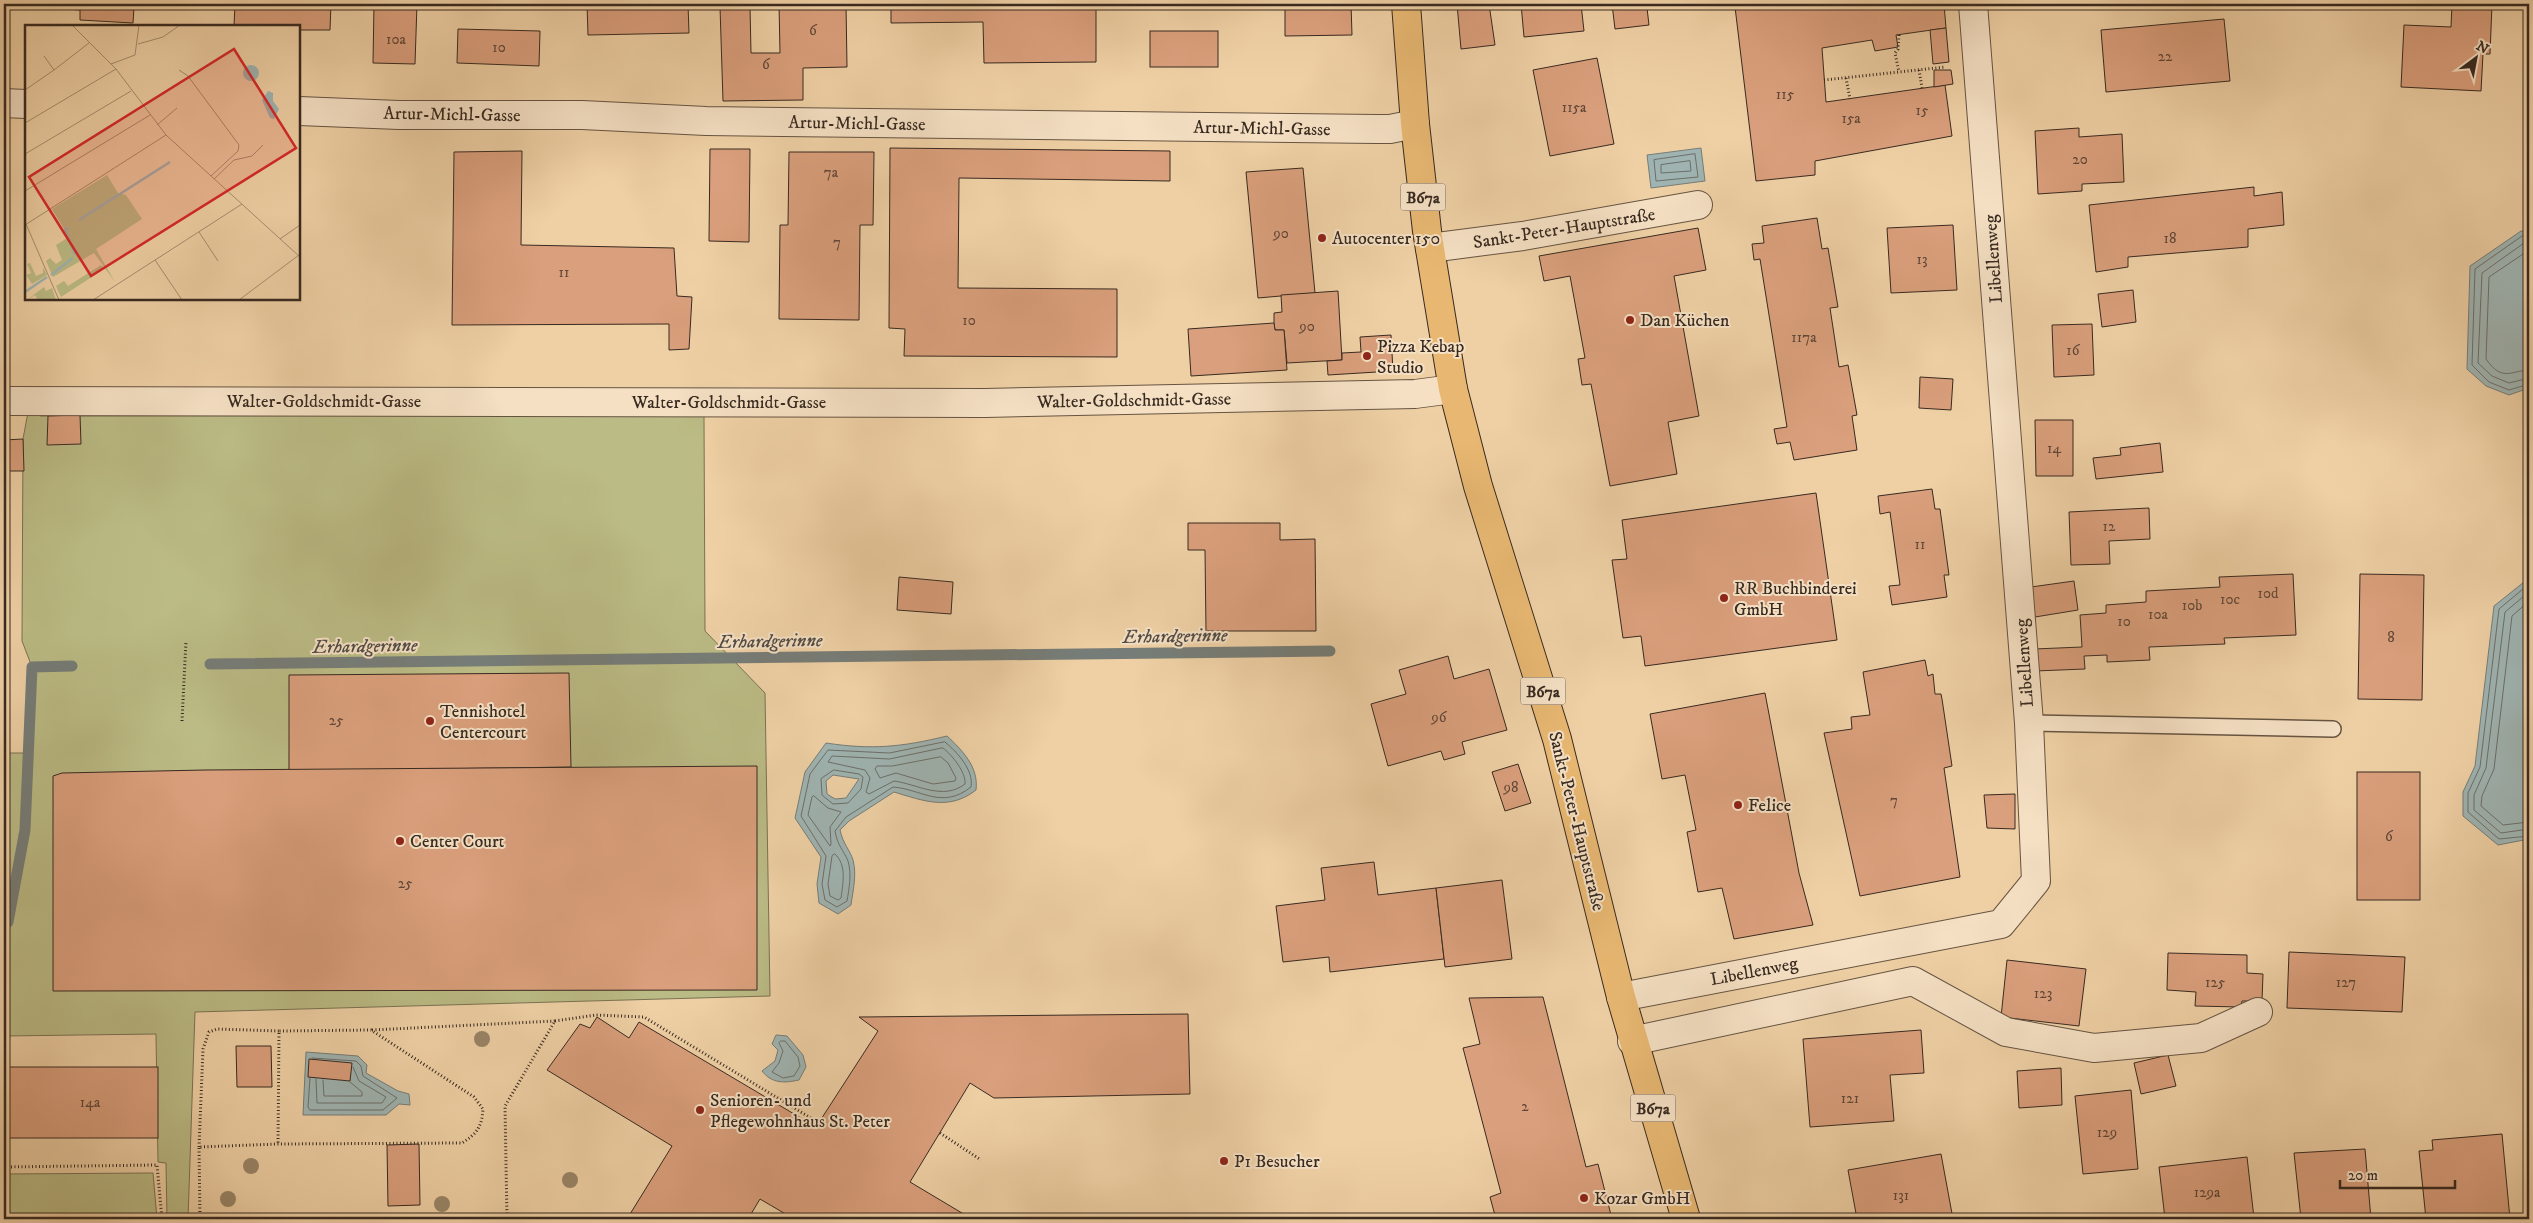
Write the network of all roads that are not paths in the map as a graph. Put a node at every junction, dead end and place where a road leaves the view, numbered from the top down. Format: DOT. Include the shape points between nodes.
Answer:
graph roads {
  1 [pos="1406,4"];
  2 [pos="1973,4"];
  3 [pos="4,103"];
  4 [pos="25,104"];
  5 [pos="300,111"];
  6 [pos="1415,124"];
  7 [pos="1698,205"];
  8 [pos="1430,248"];
  9 [pos="1453,389"];
  10 [pos="4,400"];
  11 [pos="2029,722"];
  12 [pos="2333,729"];
  13 [pos="1621,997"];
  14 [pos="2258,1012"];
  15 [pos="1632,1041"];
  16 [pos="1686,1219"];
  1 -- 6 [label="main road, Sankt-Peter-Hauptstraße / B67a"];
  2 -- 11 [label="street, Libellenweg"];
  3 -- 4 [label="street"];
  5 -- 6 [label="street, Artur-Michl-Gasse" via="399,115 582,115 706,121 1377,129"];
  6 -- 8 [label="main road, Sankt-Peter-Hauptstraße / B67a"];
  7 -- 8 [label="street, Sankt-Peter-Hauptstraße" via="1523,236"];
  8 -- 9 [label="main road, Sankt-Peter-Hauptstraße / B67a"];
  9 -- 10 [label="street, Walter-Goldschmidt-Gasse" via="1414,394 985,403"];
  9 -- 13 [label="main road, Sankt-Peter-Hauptstraße / B67a" via="1478,486 1557,739"];
  11 -- 12 [label="lane"];
  11 -- 13 [label="street, Libellenweg" via="2036,881 2001,924"];
  13 -- 15 [label="main road, Sankt-Peter-Hauptstraße / B67a"];
  14 -- 15 [label="street" via="2201,1038 2094,1048 2006,1032 1913,981"];
  15 -- 16 [label="main road, Sankt-Peter-Hauptstraße / B67a"];
}
